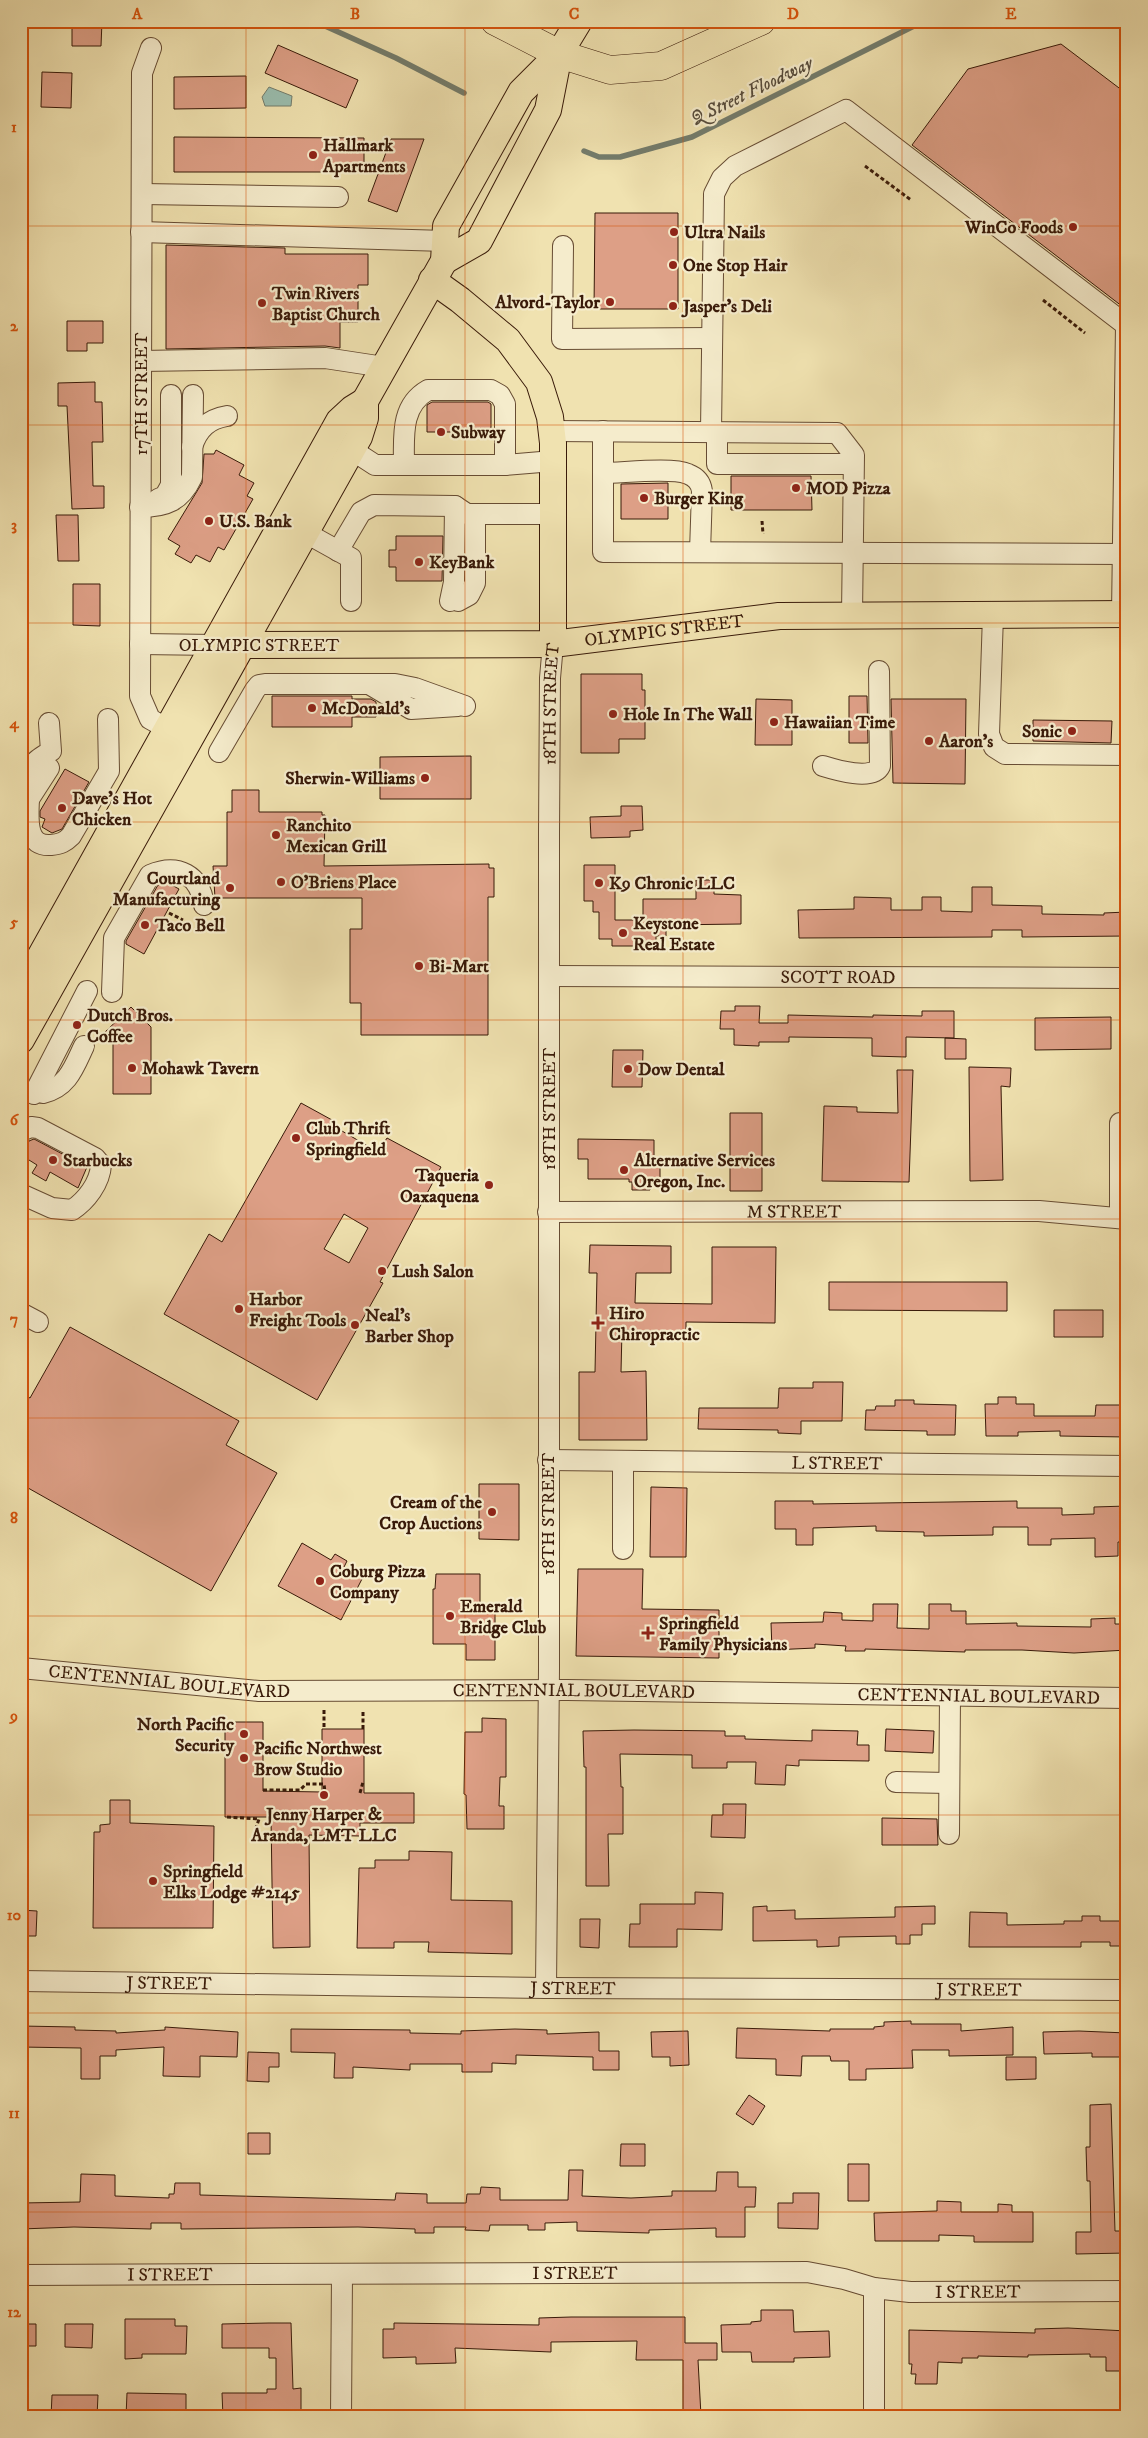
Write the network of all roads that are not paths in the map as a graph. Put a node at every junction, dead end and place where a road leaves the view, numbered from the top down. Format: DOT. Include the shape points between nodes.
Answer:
graph roads {
  1 [pos="495,21"];
  2 [pos="579,21"];
  3 [pos="761,21"];
  4 [pos="151,48"];
  5 [pos="559,54"];
  6 [pos="142,194"];
  7 [pos="338,198"];
  8 [pos="141,232"];
  9 [pos="563,246"];
  10 [pos="440,261"];
  11 [pos="712,338"];
  12 [pos="141,361"];
  13 [pos="384,367"];
  14 [pos="365,401"];
  15 [pos="228,416"];
  16 [pos="552,431"];
  17 [pos="603,431"];
  18 [pos="714,432"];
  19 [pos="192,447"];
  20 [pos="352,450"];
  21 [pos="553,462"];
  22 [pos="853,464"];
  23 [pos="404,465"];
  24 [pos="505,465"];
  25 [pos="603,473"];
  26 [pos="146,502"];
  27 [pos="465,511"];
  28 [pos="553,514"];
  29 [pos="306,533"];
  30 [pos="338,551"];
  31 [pos="700,552"];
  32 [pos="852,553"];
  33 [pos="1125,554"];
  34 [pos="351,601"];
  35 [pos="454,601"];
  36 [pos="993,614"];
  37 [pos="1125,614"];
  38 [pos="852,615"];
  39 [pos="140,644"];
  40 [pos="553,644"];
  41 [pos="216,645"];
  42 [pos="243,645"];
  43 [pos="879,671"];
  44 [pos="465,706"];
  45 [pos="108,719"];
  46 [pos="50,723"];
  47 [pos="168,729"];
  48 [pos="219,752"];
  49 [pos="1127,755"];
  50 [pos="823,766"];
  51 [pos="49,768"];
  52 [pos="29,799"];
  53 [pos="204,905"];
  54 [pos="549,976"];
  55 [pos="1127,978"];
  56 [pos="22,989"];
  57 [pos="50,990"];
  58 [pos="87,991"];
  59 [pos="112,992"];
  60 [pos="21,1040"];
  61 [pos="84,1046"];
  62 [pos="1120,1123"];
  63 [pos="21,1131"];
  64 [pos="21,1194"];
  65 [pos="548,1212"];
  66 [pos="1123,1218"];
  67 [pos="548,1460"];
  68 [pos="623,1461"];
  69 [pos="1127,1466"];
  70 [pos="623,1549"];
  71 [pos="21,1668"];
  72 [pos="548,1691"];
  73 [pos="950,1696"];
  74 [pos="1127,1698"];
  75 [pos="896,1782"];
  76 [pos="949,1783"];
  77 [pos="949,1834"];
  78 [pos="21,1981"];
  79 [pos="546,1988"];
  80 [pos="1127,1990"];
  81 [pos="342,2274"];
  82 [pos="21,2275"];
  83 [pos="874,2288"];
  84 [pos="1127,2291"];
  85 [pos="341,2417"];
  86 [pos="874,2417"];
  1 -- 5 [label="highway"];
  2 -- 5 [label="main road"];
  3 -- 5 [label="highway" via="661,66 610,70"];
  4 -- 6 [label="street, 17TH STREET" via="142,73"];
  5 -- 10 [label="main road" via="521,92 446,226"];
  5 -- 10 [label="main road" via="548,110 479,241"];
  6 -- 7 [label="street"];
  6 -- 8 [label="street, 17TH STREET"];
  8 -- 10 [label="street"];
  8 -- 12 [label="street, 17TH STREET"];
  9 -- 11 [label="street" via="562,339"];
  10 -- 13 [label="main road"];
  10 -- 16 [label="main road, 18TH STREET" via="460,300 508,340 539,382"];
  11 -- 18 [label="street"];
  11 -- 33 [label="street" via="712,213 714,194 722,178 735,166 846,110 1126,325"];
  12 -- 13 [label="street" via="325,358"];
  12 -- 26 [label="street, 17TH STREET"];
  13 -- 14 [label="main road"];
  14 -- 20 [label="main road" via="365,418"];
  14 -- 41 [label="main road" via="339,421"];
  15 -- 19 [label="street" via="210,421 201,428"];
  16 -- 17 [label="street"];
  16 -- 21 [label="main road, 18TH STREET"];
  17 -- 18 [label="street"];
  17 -- 25 [label="street"];
  18 -- 22 [label="street" via="837,433 854,455"];
  18 -- 22 [label="street" via="717,464"];
  19 -- 26 [label="street" via="192,477 178,499 158,507"];
  19 -- 26 [label="street" via="182,395 180,482 167,498"];
  20 -- 23 [label="street" via="375,465"];
  20 -- 29 [label="main road"];
  21 -- 24 [label="street"];
  21 -- 28 [label="main road, 18TH STREET"];
  22 -- 32 [label="street"];
  23 -- 24 [label="street"];
  23 -- 24 [label="street" via="404,420 419,395 428,390 491,390 500,394 505,404"];
  25 -- 31 [label="street" via="680,472 694,477 702,491"];
  25 -- 31 [label="street" via="603,552"];
  26 -- 39 [label="street, 17TH STREET"];
  27 -- 28 [label="street"];
  27 -- 30 [label="street" via="374,505 361,512"];
  27 -- 35 [label="street" via="475,583 469,595"];
  28 -- 40 [label="main road, 18TH STREET"];
  29 -- 30 [label="street"];
  29 -- 42 [label="main road"];
  30 -- 34 [label="street" via="351,558"];
  31 -- 32 [label="street"];
  32 -- 33 [label="street"];
  32 -- 38 [label="street"];
  33 -- 37 [label="street"];
  36 -- 37 [label="main road, OLYMPIC STREET"];
  36 -- 38 [label="main road, OLYMPIC STREET"];
  36 -- 49 [label="street" via="989,734 994,747 1006,754"];
  38 -- 40 [label="main road, OLYMPIC STREET" via="778,616"];
  39 -- 41 [label="street, OLYMPIC STREET"];
  39 -- 47 [label="street, 17TH STREET" via="142,706 150,719"];
  40 -- 42 [label="main road, OLYMPIC STREET"];
  40 -- 54 [label="street, 18TH STREET" via="550,678"];
  41 -- 42 [label="main road, OLYMPIC STREET"];
  41 -- 47 [label="main road"];
  42 -- 57 [label="main road"];
  43 -- 50 [label="street" via="878,771 856,773"];
  44 -- 48 [label="street" via="394,684 259,685"];
  45 -- 52 [label="street" via="109,771 72,836 64,843 48,845 38,842 32,836 28,822"];
  46 -- 52 [label="street" via="50,751 31,767"];
  47 -- 56 [label="main road"];
  51 -- 52 [label="street"];
  53 -- 59 [label="street" via="199,889 182,872 167,868 150,874 114,938"];
  54 -- 55 [label="street, SCOTT ROAD"];
  54 -- 65 [label="street, 18TH STREET"];
  56 -- 57 [label="street"];
  57 -- 60 [label="main road"];
  58 -- 61 [label="street" via="39,1093 57,1089 66,1081"];
  62 -- 66 [label="street"];
  63 -- 64 [label="street" via="38,1128 95,1158 101,1165 101,1171 86,1199 72,1210 52,1208"];
  65 -- 66 [label="street, M STREET" via="1039,1211"];
  65 -- 67 [label="street, 18TH STREET"];
  67 -- 68 [label="street, L STREET"];
  67 -- 72 [label="street, 18TH STREET"];
  68 -- 69 [label="street, L STREET"];
  68 -- 70 [label="street"];
  71 -- 72 [label="street, CENTENNIAL BOULEVARD" via="259,1691"];
  72 -- 73 [label="street, CENTENNIAL BOULEVARD"];
  72 -- 79 [label="street, 18TH STREET"];
  73 -- 74 [label="street, CENTENNIAL BOULEVARD"];
  73 -- 76 [label="street"];
  75 -- 76 [label="street"];
  76 -- 77 [label="street"];
  78 -- 79 [label="street, J STREET"];
  79 -- 80 [label="street, J STREET"];
  81 -- 82 [label="street, I STREET"];
  81 -- 83 [label="street, I STREET" via="807,2272"];
  81 -- 85 [label="street"];
  83 -- 84 [label="street, I STREET" via="910,2292"];
  83 -- 86 [label="street"];
}
